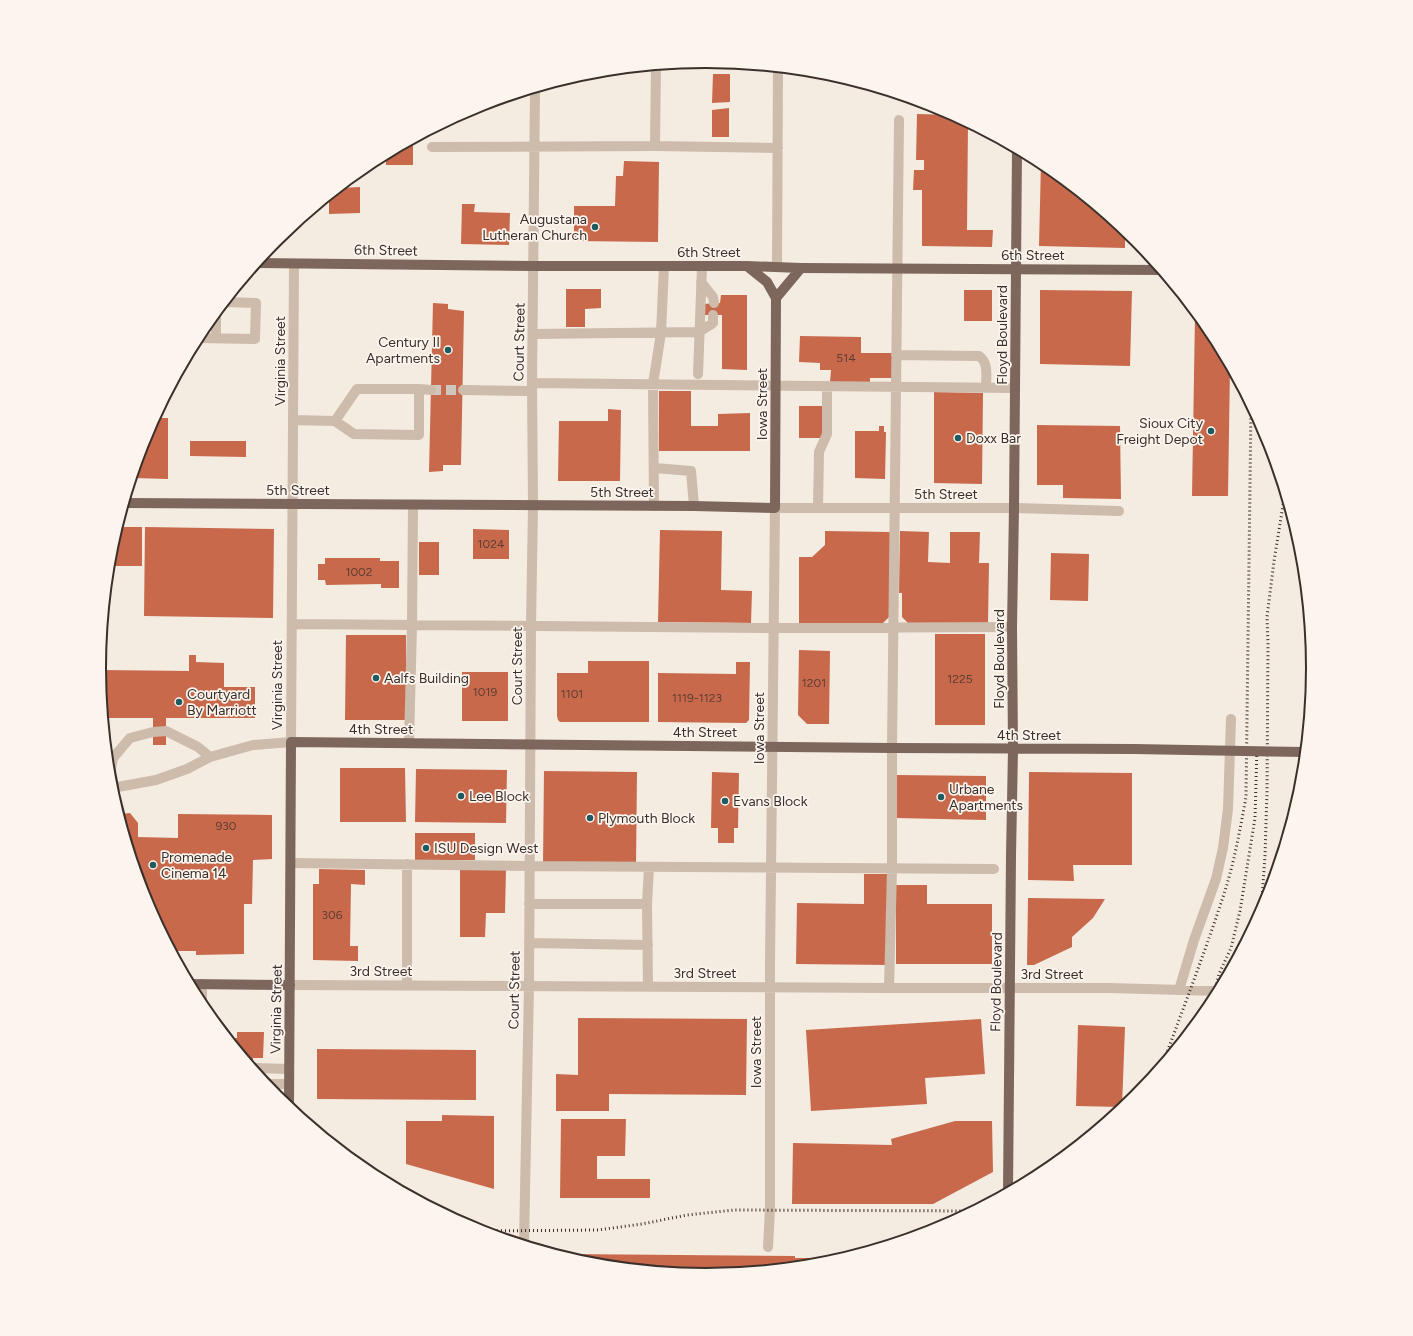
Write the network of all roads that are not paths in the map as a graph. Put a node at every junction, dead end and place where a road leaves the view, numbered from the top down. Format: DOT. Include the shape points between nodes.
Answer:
graph roads {
  1 [pos="656,70"];
  2 [pos="778,72"];
  3 [pos="535,93"];
  4 [pos="899,120"];
  5 [pos="655,146"];
  6 [pos="432,147"];
  7 [pos="535,147"];
  8 [pos="778,148"];
  9 [pos="1017,155"];
  10 [pos="264,263"];
  11 [pos="294,264"];
  12 [pos="534,266"];
  13 [pos="664,266"];
  14 [pos="747,266"];
  15 [pos="777,266"];
  16 [pos="702,267"];
  17 [pos="801,268"];
  18 [pos="1156,270"];
  19 [pos="702,282"];
  20 [pos="776,298"];
  21 [pos="231,302"];
  22 [pos="714,303"];
  23 [pos="713,315"];
  24 [pos="216,323"];
  25 [pos="699,332"];
  26 [pos="661,333"];
  27 [pos="533,334"];
  28 [pos="206,338"];
  29 [pos="216,338"];
  30 [pos="896,355"];
  31 [pos="698,374"];
  32 [pos="653,384"];
  33 [pos="776,386"];
  34 [pos="827,386"];
  35 [pos="895,386"];
  36 [pos="532,387"];
  37 [pos="986,387"];
  38 [pos="1015,388"];
  39 [pos="420,389"];
  40 [pos="431,390"];
  41 [pos="463,390"];
  42 [pos="294,420"];
  43 [pos="335,421"];
  44 [pos="655,468"];
  45 [pos="130,503"];
  46 [pos="293,504"];
  47 [pos="413,505"];
  48 [pos="533,506"];
  49 [pos="654,506"];
  50 [pos="694,506"];
  51 [pos="775,508"];
  52 [pos="818,508"];
  53 [pos="895,508"];
  54 [pos="1014,508"];
  55 [pos="1119,511"];
  56 [pos="292,624"];
  57 [pos="412,625"];
  58 [pos="531,626"];
  59 [pos="774,628"];
  60 [pos="893,628"];
  61 [pos="1012,628"];
  62 [pos="1232,719"];
  63 [pos="291,742"];
  64 [pos="409,743"];
  65 [pos="530,744"];
  66 [pos="773,746"];
  67 [pos="892,748"];
  68 [pos="1013,749"];
  69 [pos="1300,752"];
  70 [pos="114,757"];
  71 [pos="210,758"];
  72 [pos="118,787"];
  73 [pos="291,863"];
  74 [pos="407,864"];
  75 [pos="529,866"];
  76 [pos="649,866"];
  77 [pos="772,867"];
  78 [pos="892,869"];
  79 [pos="994,869"];
  80 [pos="529,904"];
  81 [pos="646,904"];
  82 [pos="529,943"];
  83 [pos="648,945"];
  84 [pos="197,984"];
  85 [pos="202,984"];
  86 [pos="290,985"];
  87 [pos="407,986"];
  88 [pos="528,986"];
  89 [pos="648,987"];
  90 [pos="770,988"];
  91 [pos="889,988"];
  92 [pos="1179,990"];
  93 [pos="1211,991"];
  94 [pos="202,992"];
  95 [pos="259,1068"];
  96 [pos="289,1069"];
  97 [pos="274,1084"];
  98 [pos="289,1084"];
  99 [pos="289,1099"];
  100 [pos="1008,1187"];
  101 [pos="524,1239"];
  102 [pos="768,1247"];
  1 -- 5 [label="street"];
  2 -- 8 [label="street"];
  3 -- 7 [label="street, Court Street"];
  4 -- 30 [label="street"];
  5 -- 7 [label="street"];
  5 -- 8 [label="street"];
  6 -- 7 [label="street"];
  7 -- 12 [label="street, Court Street"];
  8 -- 15 [label="street"];
  9 -- 38 [label="main road, Floyd Boulevard"];
  10 -- 11 [label="main road, 6th Street"];
  11 -- 12 [label="main road, 6th Street"];
  11 -- 42 [label="street, Virginia Street"];
  12 -- 13 [label="main road, 6th Street"];
  12 -- 27 [label="street, Court Street"];
  13 -- 16 [label="main road, 6th Street"];
  13 -- 26 [label="street"];
  14 -- 15 [label="main road, 6th Street"];
  14 -- 16 [label="main road, 6th Street"];
  14 -- 20 [label="main road" via="767,282"];
  15 -- 17 [label="main road, 6th Street"];
  16 -- 19 [label="street"];
  17 -- 18 [label="main road, 6th Street, bridge"];
  17 -- 20 [label="main road"];
  19 -- 22 [label="street" via="714,297"];
  19 -- 25 [label="street"];
  20 -- 33 [label="main road, Iowa Street"];
  21 -- 29 [label="street" via="256,303 255,339"];
  23 -- 25 [label="street" via="713,323"];
  24 -- 29 [label="street"];
  25 -- 26 [label="street"];
  25 -- 31 [label="street"];
  26 -- 27 [label="street"];
  26 -- 32 [label="street"];
  27 -- 36 [label="street, Court Street"];
  28 -- 29 [label="street"];
  30 -- 35 [label="street"];
  30 -- 37 [label="street" via="979,356 984,360 986,367"];
  32 -- 33 [label="street"];
  32 -- 36 [label="street"];
  32 -- 44 [label="street"];
  33 -- 34 [label="street"];
  33 -- 51 [label="main road, Iowa Street"];
  34 -- 35 [label="street"];
  34 -- 52 [label="street" via="827,434 819,452"];
  35 -- 37 [label="street"];
  35 -- 53 [label="street"];
  36 -- 41 [label="street"];
  36 -- 48 [label="street, Court Street"];
  37 -- 38 [label="street"];
  38 -- 54 [label="main road, Floyd Boulevard"];
  39 -- 40 [label="street"];
  39 -- 43 [label="street" via="357,389"];
  39 -- 43 [label="street" via="419,435 354,434"];
  42 -- 43 [label="street"];
  42 -- 46 [label="street, Virginia Street"];
  44 -- 49 [label="street"];
  44 -- 50 [label="street" via="691,471"];
  45 -- 46 [label="main road, 5th Street"];
  46 -- 47 [label="main road, 5th Street"];
  46 -- 56 [label="street, Virginia Street"];
  47 -- 48 [label="main road, 5th Street"];
  47 -- 57 [label="street"];
  48 -- 49 [label="main road, 5th Street"];
  48 -- 58 [label="street, Court Street"];
  49 -- 50 [label="main road, 5th Street"];
  50 -- 51 [label="main road, 5th Street"];
  51 -- 52 [label="street, 5th Street"];
  51 -- 59 [label="street, Iowa Street"];
  52 -- 53 [label="street, 5th Street"];
  53 -- 54 [label="street, 5th Street"];
  53 -- 60 [label="street"];
  54 -- 55 [label="street, 5th Street"];
  54 -- 61 [label="main road, Floyd Boulevard"];
  56 -- 57 [label="street"];
  56 -- 63 [label="street, Virginia Street"];
  57 -- 58 [label="street"];
  57 -- 64 [label="street"];
  58 -- 59 [label="street"];
  58 -- 65 [label="street, Court Street"];
  59 -- 60 [label="street"];
  59 -- 66 [label="street, Iowa Street"];
  60 -- 61 [label="street"];
  60 -- 67 [label="street"];
  61 -- 68 [label="main road, Floyd Boulevard"];
  62 -- 92 [label="street" via="1228,809 1223,848 1216,879"];
  63 -- 64 [label="main road, 4th Street"];
  63 -- 71 [label="street, 4th Street" via="253,745"];
  63 -- 73 [label="main road, Virginia Street"];
  64 -- 65 [label="main road, 4th Street"];
  65 -- 66 [label="main road, 4th Street"];
  65 -- 75 [label="street, Court Street"];
  66 -- 67 [label="main road, 4th Street"];
  66 -- 77 [label="street, Iowa Street"];
  67 -- 68 [label="main road, 4th Street"];
  67 -- 78 [label="street"];
  68 -- 69 [label="main road, 4th Street, bridge"];
  68 -- 100 [label="main road, Floyd Boulevard, bridge"];
  70 -- 71 [label="street" via="130,738 166,731 198,747"];
  71 -- 72 [label="street, 4th Street" via="156,780"];
  73 -- 74 [label="street"];
  73 -- 86 [label="main road, Virginia Street"];
  74 -- 75 [label="street"];
  74 -- 87 [label="street"];
  75 -- 76 [label="street"];
  75 -- 80 [label="street, Court Street"];
  76 -- 77 [label="street"];
  76 -- 81 [label="street"];
  77 -- 78 [label="street"];
  77 -- 90 [label="street, Iowa Street"];
  78 -- 79 [label="street"];
  78 -- 91 [label="street"];
  80 -- 81 [label="street"];
  80 -- 82 [label="street, Court Street"];
  81 -- 83 [label="street"];
  82 -- 83 [label="street"];
  82 -- 88 [label="street, Court Street"];
  83 -- 89 [label="street"];
  84 -- 85 [label="main road, 3rd Street"];
  85 -- 86 [label="main road, 3rd Street"];
  85 -- 94 [label="street"];
  86 -- 87 [label="street, 3rd Street"];
  86 -- 96 [label="main road, Virginia Street"];
  87 -- 88 [label="street, 3rd Street"];
  88 -- 89 [label="street, 3rd Street"];
  88 -- 101 [label="street, Court Street"];
  89 -- 90 [label="street, 3rd Street"];
  90 -- 91 [label="street, 3rd Street"];
  90 -- 102 [label="street, Iowa Street"];
  91 -- 92 [label="street, 3rd Street"];
  92 -- 93 [label="street, 3rd Street"];
  95 -- 96 [label="street"];
  96 -- 98 [label="main road, Virginia Street"];
  97 -- 98 [label="street"];
  98 -- 99 [label="main road, Virginia Street"];
}
